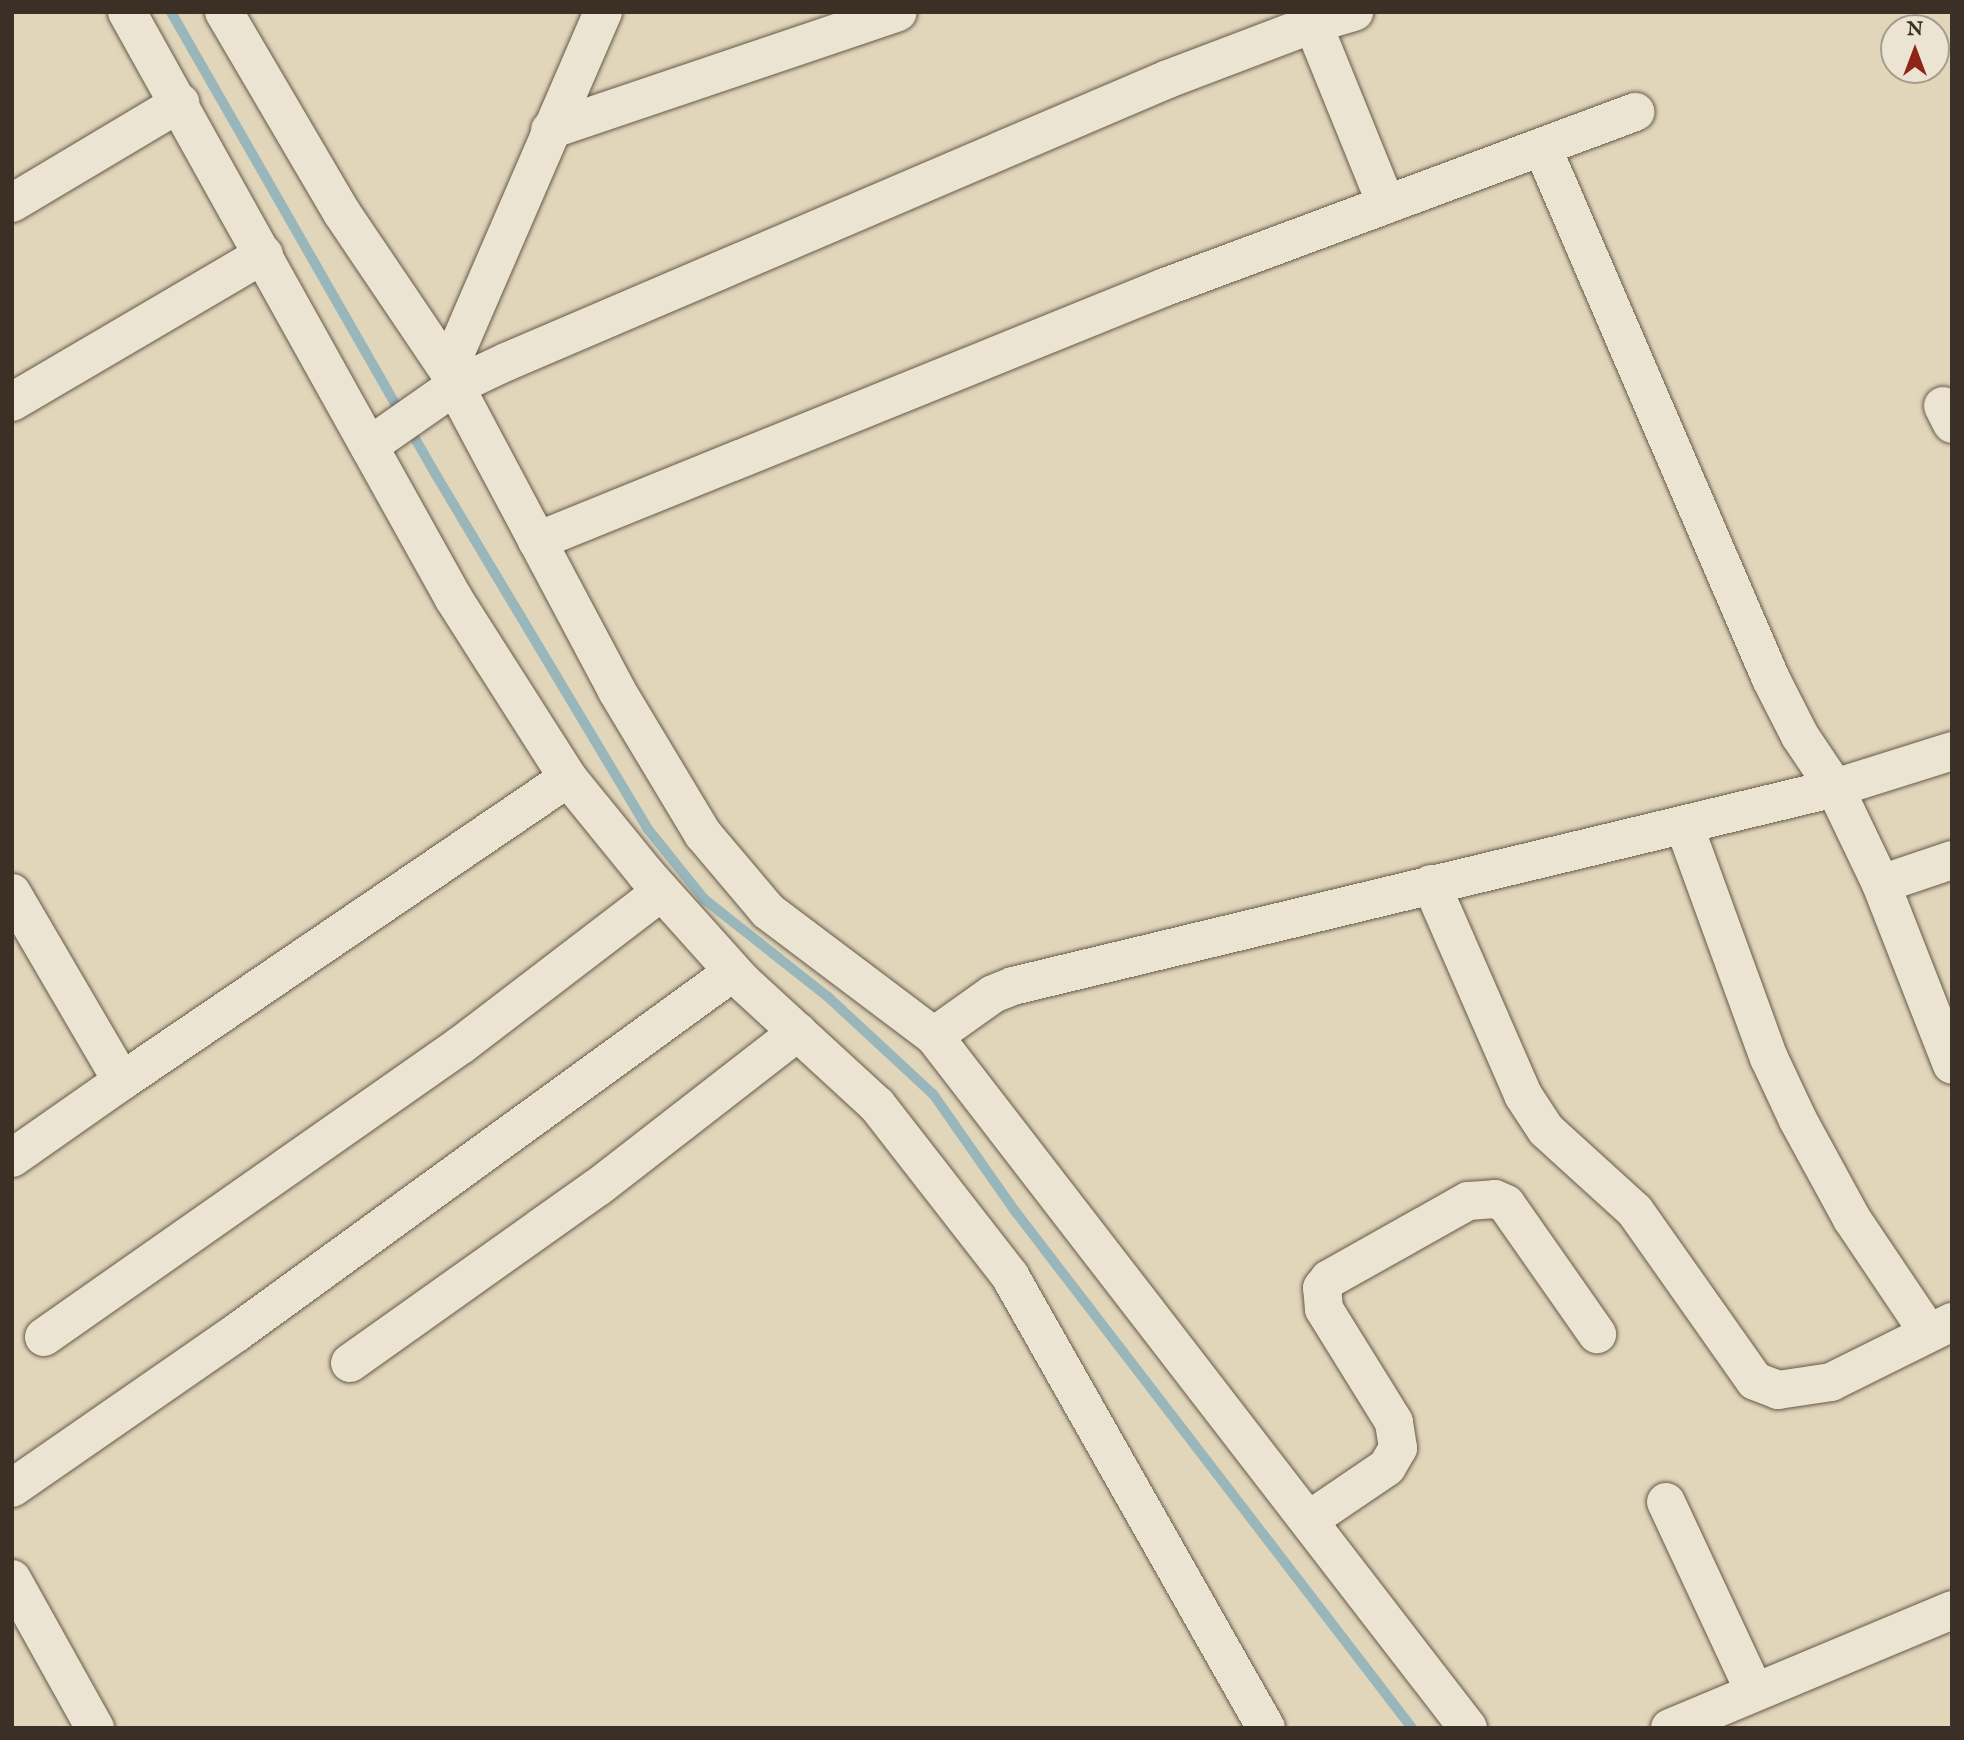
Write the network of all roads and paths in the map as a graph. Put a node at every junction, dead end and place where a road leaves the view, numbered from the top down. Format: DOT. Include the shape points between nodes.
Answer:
graph roads {
  1 [pos="127,12"];
  2 [pos="224,12"];
  3 [pos="603,12"];
  4 [pos="898,12"];
  5 [pos="1354,12"];
  6 [pos="1313,24"];
  7 [pos="180,103"];
  8 [pos="1635,112"];
  9 [pos="550,130"];
  10 [pos="1542,147"];
  11 [pos="12,203"];
  12 [pos="1386,204"];
  13 [pos="264,254"];
  14 [pos="444,387"];
  15 [pos="12,402"];
  16 [pos="378,440"];
  17 [pos="537,541"];
  18 [pos="1952,751"];
  19 [pos="568,778"];
  20 [pos="1835,788"];
  21 [pos="1684,825"];
  22 [pos="1952,860"];
  23 [pos="1431,884"];
  24 [pos="1881,884"];
  25 [pos="662,892"];
  26 [pos="12,893"];
  27 [pos="733,972"];
  28 [pos="797,1032"];
  29 [pos="934,1035"];
  30 [pos="1948,1045"];
  31 [pos="122,1081"];
  32 [pos="12,1157"];
  33 [pos="1940,1327"];
  34 [pos="1597,1334"];
  35 [pos="44,1337"];
  36 [pos="350,1363"];
  37 [pos="12,1488"];
  38 [pos="1666,1502"];
  39 [pos="1309,1520"];
  40 [pos="12,1579"];
  41 [pos="1952,1609"];
  42 [pos="1754,1691"];
  43 [pos="95,1728"];
  44 [pos="1266,1728"];
  45 [pos="1468,1728"];
  46 [pos="1670,1728"];
  1 -- 7 [label="street"];
  2 -- 14 [label="street"];
  3 -- 9 [label="street"];
  4 -- 9 [label="street"];
  5 -- 6 [label="street"];
  6 -- 12 [label="street"];
  6 -- 14 [label="street" via="1168,79"];
  7 -- 11 [label="street"];
  7 -- 13 [label="street"];
  8 -- 10 [label="street"];
  9 -- 14 [label="street"];
  10 -- 12 [label="street"];
  10 -- 20 [label="street" via="1771,679 1800,736"];
  12 -- 17 [label="street" via="1165,286"];
  13 -- 15 [label="street"];
  13 -- 16 [label="street"];
  14 -- 16 [label="street"];
  14 -- 17 [label="street"];
  16 -- 19 [label="street" via="454,599"];
  17 -- 29 [label="street" via="672,787 732,873 768,911"];
  18 -- 20 [label="street"];
  19 -- 25 [label="street"];
  19 -- 31 [label="street"];
  20 -- 21 [label="street"];
  20 -- 24 [label="street"];
  21 -- 23 [label="street"];
  21 -- 33 [label="street" via="1769,1058 1798,1120 1852,1219"];
  22 -- 24 [label="street"];
  23 -- 29 [label="street" via="1013,986 993,994"];
  23 -- 33 [label="street" via="1523,1095 1546,1130 1635,1211 1755,1381 1778,1390 1830,1382"];
  24 -- 30 [label="street"];
  25 -- 27 [label="street"];
  25 -- 35 [label="street" via="461,1045"];
  26 -- 31 [label="street"];
  27 -- 28 [label="street"];
  27 -- 37 [label="street" via="258,1317"];
  28 -- 36 [label="street" via="598,1187"];
  28 -- 44 [label="street" via="877,1105 1010,1276"];
  29 -- 39 [label="street"];
  31 -- 32 [label="street"];
  34 -- 39 [label="street" via="1506,1204 1495,1199 1468,1201 1329,1279 1322,1288 1324,1309 1394,1422 1398,1448 1387,1467"];
  38 -- 42 [label="street"];
  39 -- 45 [label="street"];
  40 -- 43 [label="street"];
  41 -- 42 [label="street"];
  42 -- 46 [label="street"];
}
